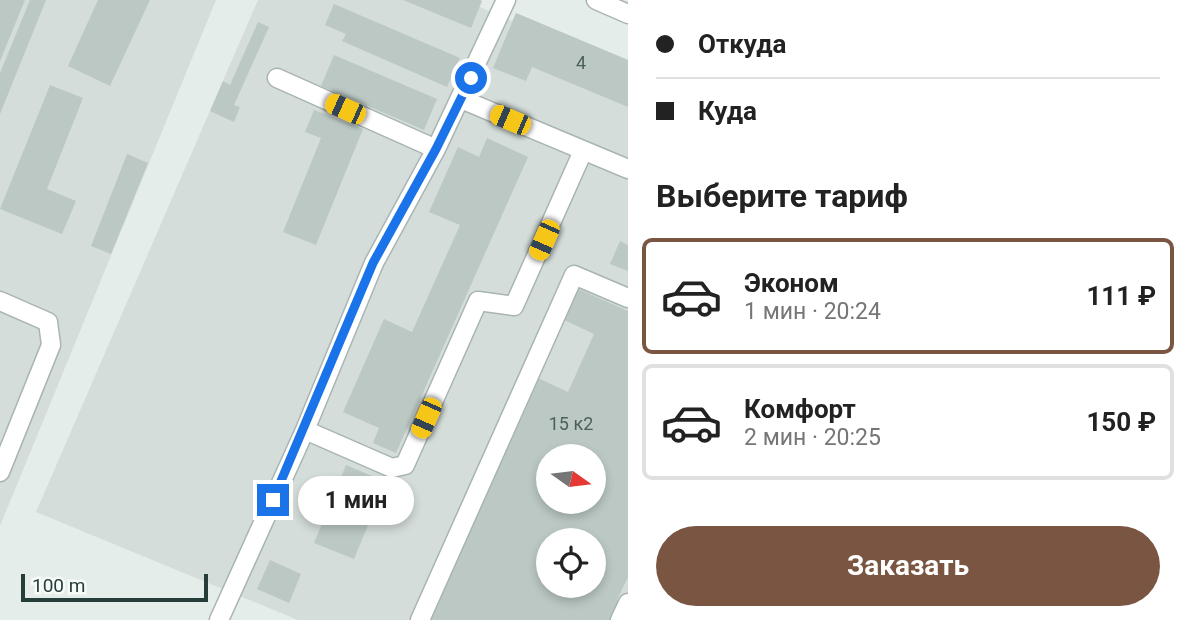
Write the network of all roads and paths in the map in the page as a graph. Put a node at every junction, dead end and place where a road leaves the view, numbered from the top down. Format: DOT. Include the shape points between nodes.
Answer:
graph roads {
  1 [pos="506,0"];
  2 [pos="596,0"];
  3 [pos="627,11"];
  4 [pos="277,78"];
  5 [pos="461,99"];
  6 [pos="436,149"];
  7 [pos="583,151"];
  8 [pos="628,169"];
  9 [pos="628,298"];
  10 [pos="0,301"];
  11 [pos="305,430"];
  12 [pos="0,472"];
  13 [pos="628,603"];
  14 [pos="219,620"];
  15 [pos="420,620"];
  16 [pos="620,620"];
  1 -- 5 [label="street"];
  2 -- 3 [label="street"];
  4 -- 6 [label="street"];
  5 -- 6 [label="street"];
  5 -- 7 [label="street"];
  6 -- 11 [label="street" via="373,263"];
  7 -- 8 [label="street"];
  7 -- 11 [label="street" via="514,306 478,301 405,465 392,468"];
  9 -- 15 [label="street" via="574,275"];
  10 -- 12 [label="street" via="48,322 51,345"];
  11 -- 14 [label="street"];
  13 -- 16 [label="street"];
}
